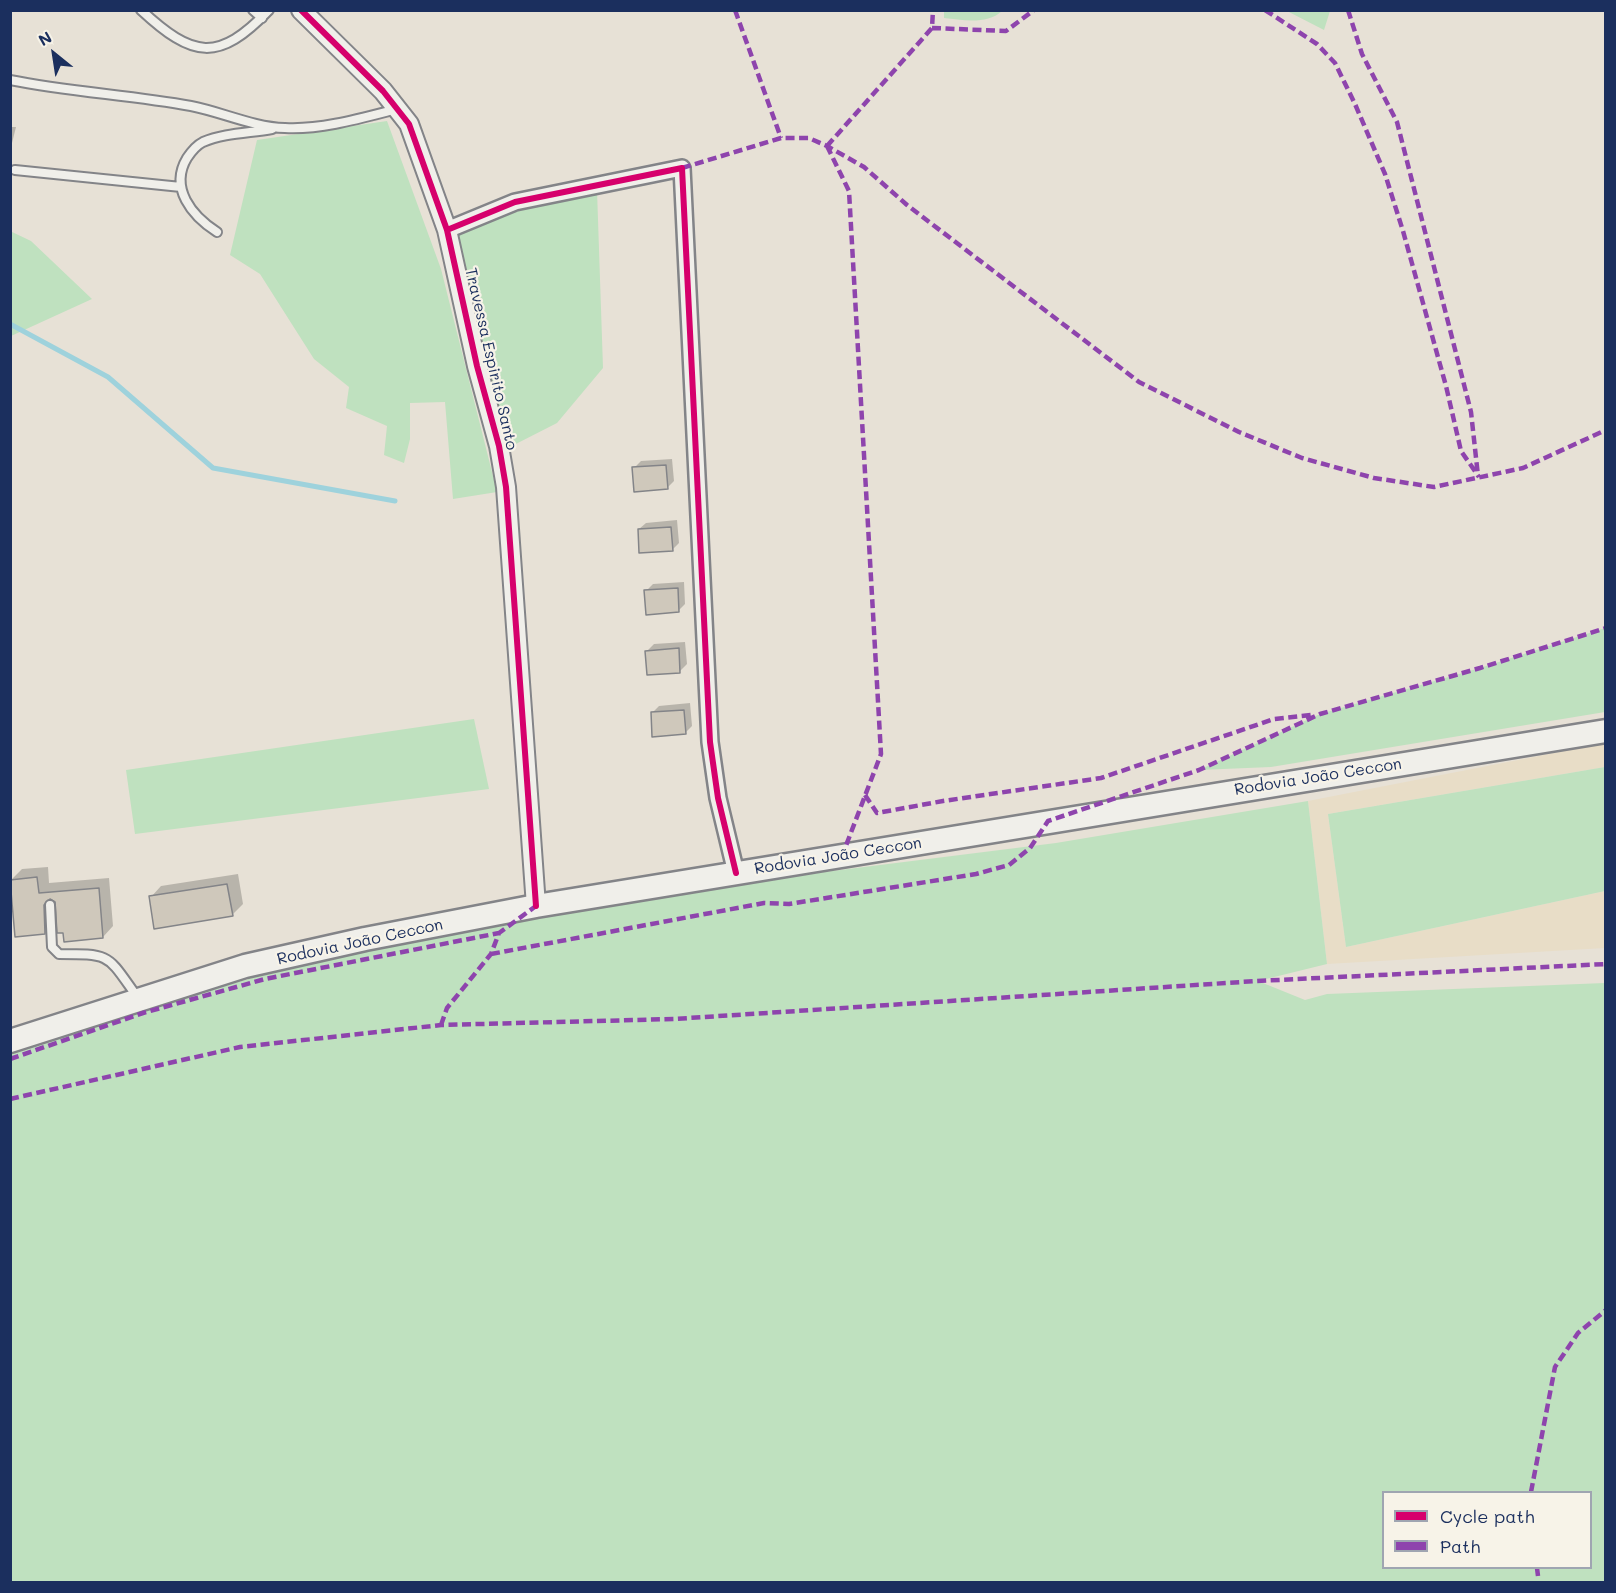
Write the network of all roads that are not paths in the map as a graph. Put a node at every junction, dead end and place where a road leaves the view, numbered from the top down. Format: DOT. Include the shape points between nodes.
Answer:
graph roads {
  1 [pos="141,10"];
  2 [pos="253,10"];
  3 [pos="269,10"];
  4 [pos="301,10"];
  5 [pos="262,18"];
  6 [pos="10,80"];
  7 [pos="398,108"];
  8 [pos="283,128"];
  9 [pos="15,170"];
  10 [pos="181,187"];
  11 [pos="447,230"];
  12 [pos="217,232"];
  13 [pos="1605,731"];
  14 [pos="736,873"];
  15 [pos="50,905"];
  16 [pos="536,906"];
  17 [pos="139,999"];
  18 [pos="10,1041"];
  1 -- 5 [label="lane" via="166,34 190,45 211,48 227,45"];
  2 -- 5 [label="lane"];
  3 -- 5 [label="lane"];
  4 -- 7 [label="street, Travessa Espirito Santo"];
  6 -- 8 [label="lane" via="193,106"];
  7 -- 8 [label="lane" via="336,123"];
  7 -- 11 [label="street, Travessa Espirito Santo" via="418,144"];
  8 -- 10 [label="lane" via="201,142 182,167"];
  9 -- 10 [label="lane"];
  10 -- 12 [label="lane" via="188,206"];
  11 -- 14 [label="street" via="515,202 682,168 710,742 718,798"];
  11 -- 16 [label="street, Travessa Espirito Santo" via="506,487"];
  13 -- 14 [label="main road, Rodovia João Ceccon"];
  14 -- 16 [label="main road, Rodovia João Ceccon"];
  15 -- 17 [label="lane" via="55,951 107,958"];
  16 -- 17 [label="main road, Rodovia João Ceccon" via="267,961"];
  17 -- 18 [label="main road, Rodovia João Ceccon"];
}
